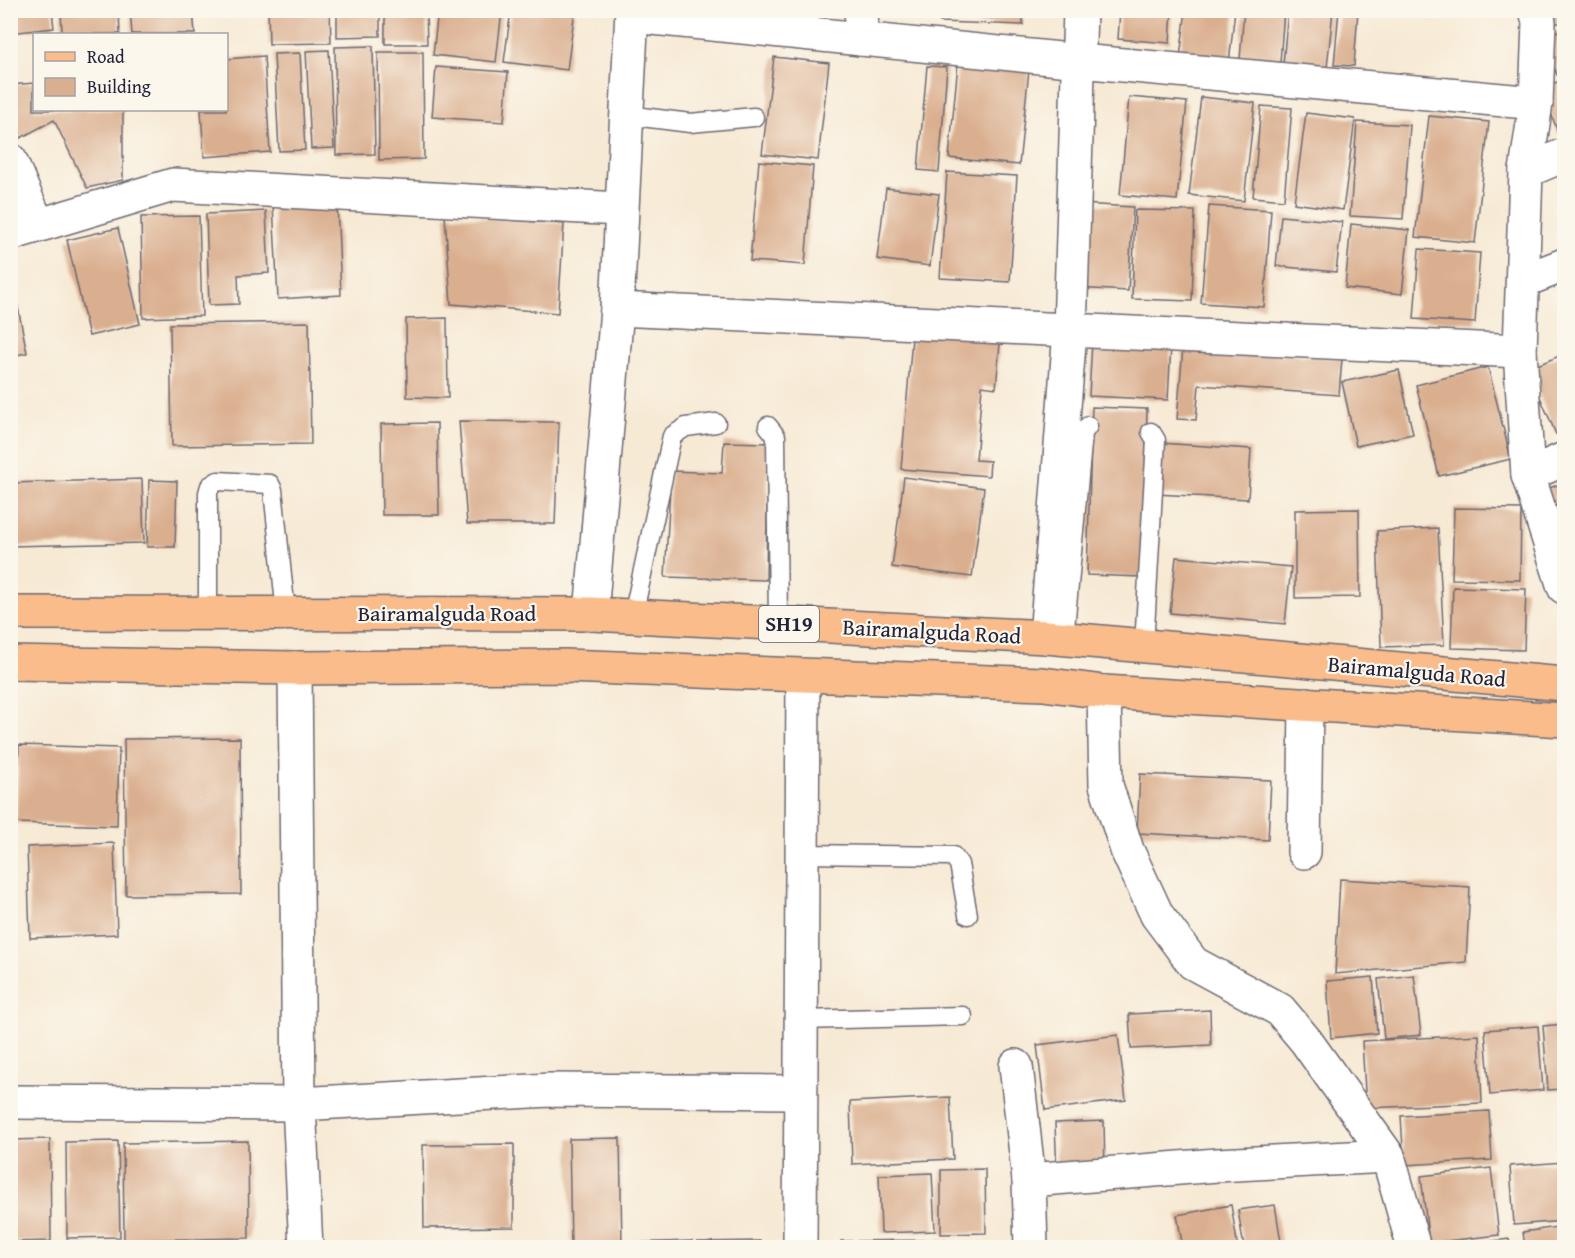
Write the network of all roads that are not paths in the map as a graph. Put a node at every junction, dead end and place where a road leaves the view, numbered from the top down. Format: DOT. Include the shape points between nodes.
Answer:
graph roads {
  1 [pos="1080,10"];
  2 [pos="1536,10"];
  3 [pos="632,13"];
  4 [pos="861,25"];
  5 [pos="1080,61"];
  6 [pos="1536,103"];
  7 [pos="626,115"];
  8 [pos="754,117"];
  9 [pos="1564,155"];
  10 [pos="10,160"];
  11 [pos="1526,171"];
  12 [pos="620,209"];
  13 [pos="24,229"];
  14 [pos="1564,265"];
  15 [pos="1524,281"];
  16 [pos="617,309"];
  17 [pos="1070,331"];
  18 [pos="1520,351"];
  19 [pos="716,423"];
  20 [pos="768,426"];
  21 [pos="1088,426"];
  22 [pos="1151,432"];
  23 [pos="1564,459"];
  24 [pos="1528,475"];
  25 [pos="1564,587"];
  26 [pos="10,613"];
  27 [pos="208,613"];
  28 [pos="286,613"];
  29 [pos="591,614"];
  30 [pos="633,616"];
  31 [pos="778,623"];
  32 [pos="1055,638"];
  33 [pos="1144,646"];
  34 [pos="10,663"];
  35 [pos="295,668"];
  36 [pos="803,677"];
  37 [pos="1564,684"];
  38 [pos="1104,692"];
  39 [pos="1306,704"];
  40 [pos="1564,720"];
  41 [pos="1304,852"];
  42 [pos="802,854"];
  43 [pos="968,915"];
  44 [pos="963,1016"];
  45 [pos="801,1020"];
  46 [pos="1016,1066"];
  47 [pos="800,1092"];
  48 [pos="10,1102"];
  49 [pos="299,1104"];
  50 [pos="1388,1156"];
  51 [pos="1029,1180"];
  52 [pos="306,1248"];
  53 [pos="800,1248"];
  54 [pos="1031,1248"];
  55 [pos="1414,1248"];
  1 -- 5 [label="street"];
  2 -- 6 [label="street"];
  3 -- 4 [label="street"];
  3 -- 7 [label="street"];
  4 -- 5 [label="street"];
  5 -- 6 [label="street"];
  5 -- 17 [label="street"];
  6 -- 11 [label="street"];
  7 -- 8 [label="lane" via="690,123"];
  7 -- 12 [label="street"];
  9 -- 11 [label="street"];
  10 -- 13 [label="street"];
  11 -- 15 [label="street"];
  12 -- 13 [label="street" via="173,185"];
  12 -- 16 [label="street"];
  14 -- 15 [label="street"];
  15 -- 18 [label="street"];
  16 -- 17 [label="street"];
  16 -- 29 [label="street"];
  17 -- 18 [label="street"];
  17 -- 32 [label="street"];
  18 -- 24 [label="street"];
  19 -- 30 [label="lane" via="686,427 672,436"];
  20 -- 31 [label="lane" via="776,436"];
  21 -- 32 [label="lane" via="1083,433"];
  22 -- 33 [label="lane" via="1156,440"];
  23 -- 24 [label="street"];
  24 -- 25 [label="street"];
  26 -- 27 [label="main road, Bairamalguda Road / SH19"];
  27 -- 28 [label="main road, Bairamalguda Road / SH19"];
  27 -- 28 [label="lane" via="208,493 218,481 270,484"];
  28 -- 29 [label="main road, Bairamalguda Road / SH19"];
  29 -- 30 [label="main road, Bairamalguda Road / SH19"];
  30 -- 31 [label="main road, Bairamalguda Road / SH19"];
  31 -- 32 [label="main road, Bairamalguda Road / SH19"];
  32 -- 33 [label="main road, Bairamalguda Road / SH19"];
  33 -- 37 [label="main road, Bairamalguda Road / SH19"];
  34 -- 35 [label="main road, Bairamalguda Road / SH19"];
  35 -- 36 [label="main road, Bairamalguda Road / SH19" via="565,666"];
  35 -- 49 [label="street"];
  36 -- 38 [label="main road, Bairamalguda Road / SH19" via="1043,684"];
  36 -- 42 [label="street"];
  38 -- 39 [label="main road, Bairamalguda Road / SH19"];
  38 -- 50 [label="street" via="1106,785 1127,850 1157,915 1193,963 1280,1010"];
  39 -- 40 [label="main road, Bairamalguda Road / SH19"];
  39 -- 41 [label="street"];
  42 -- 43 [label="lane" via="953,856 959,864"];
  42 -- 45 [label="street"];
  44 -- 45 [label="lane"];
  45 -- 47 [label="street"];
  46 -- 51 [label="street"];
  47 -- 49 [label="street" via="550,1090"];
  47 -- 53 [label="street"];
  48 -- 49 [label="street"];
  49 -- 52 [label="street"];
  50 -- 51 [label="street"];
  50 -- 55 [label="street"];
  51 -- 54 [label="street"];
}
